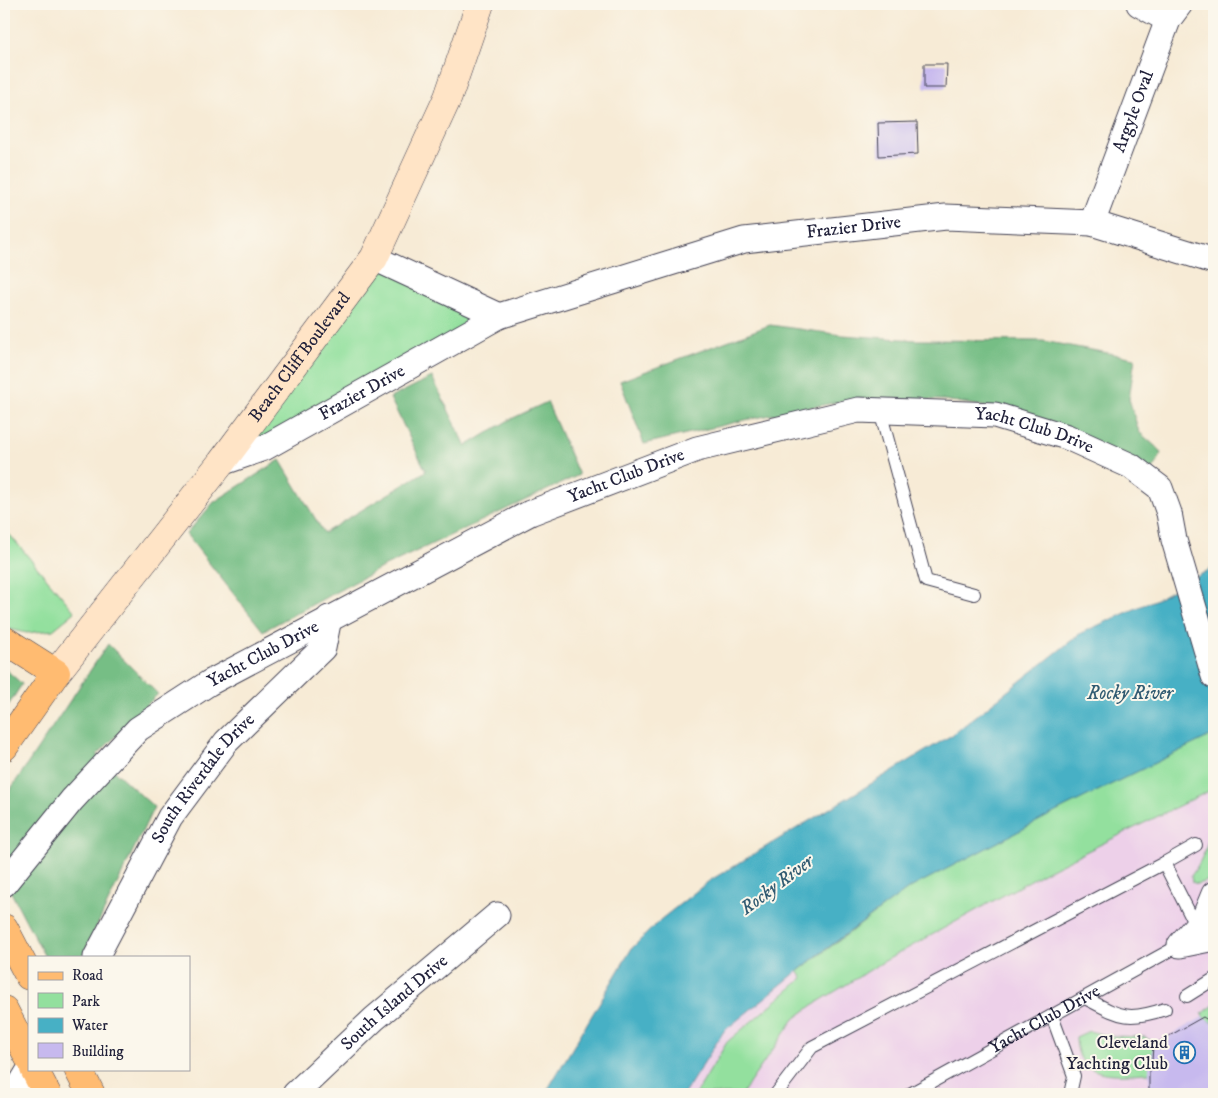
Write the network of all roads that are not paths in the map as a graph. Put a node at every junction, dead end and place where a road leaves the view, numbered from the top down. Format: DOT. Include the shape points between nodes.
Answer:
graph roads {
  1 [pos="480,4"];
  2 [pos="1139,4"];
  3 [pos="1174,12"];
  4 [pos="1092,223"];
  5 [pos="374,258"];
  6 [pos="1214,261"];
  7 [pos="499,316"];
  8 [pos="880,410"];
  9 [pos="222,463"];
  10 [pos="974,594"];
  11 [pos="329,618"];
  12 [pos="4,640"];
  13 [pos="56,673"];
  14 [pos="1214,676"];
  15 [pos="4,747"];
  16 [pos="1196,844"];
  17 [pos="1164,863"];
  18 [pos="4,884"];
  19 [pos="1214,894"];
  20 [pos="497,915"];
  21 [pos="4,928"];
  22 [pos="1205,932"];
  23 [pos="1180,945"];
  24 [pos="97,956"];
  25 [pos="28,974"];
  26 [pos="1214,979"];
  27 [pos="1186,996"];
  28 [pos="1085,998"];
  29 [pos="1165,1009"];
  30 [pos="4,1010"];
  31 [pos="1052,1016"];
  32 [pos="28,1056"];
  33 [pos="29,1070"];
  34 [pos="35,1070"];
  35 [pos="79,1070"];
  36 [pos="15,1094"];
  37 [pos="47,1094"];
  38 [pos="91,1094"];
  39 [pos="295,1094"];
  40 [pos="776,1094"];
  41 [pos="910,1094"];
  42 [pos="1070,1094"];
  1 -- 5 [label="street, Beach Cliff Boulevard" via="448,97"];
  2 -- 3 [label="street"];
  3 -- 4 [label="street, Argyle Oval"];
  4 -- 6 [label="street, Frazier Drive"];
  4 -- 7 [label="street, Frazier Drive" via="946,217 744,240"];
  5 -- 7 [label="street"];
  5 -- 9 [label="street, Beach Cliff Boulevard"];
  7 -- 9 [label="street, Frazier Drive" via="264,448"];
  8 -- 10 [label="lane" via="926,581"];
  8 -- 11 [label="street, Yacht Club Drive" via="858,410 679,456 530,513"];
  8 -- 14 [label="street, Yacht Club Drive" via="995,415 1067,437 1131,466 1160,488"];
  9 -- 13 [label="street, Beach Cliff Boulevard"];
  11 -- 18 [label="street, Yacht Club Drive" via="209,683 138,729 72,800"];
  11 -- 24 [label="street, South Riverdale Drive" via="322,648 226,742 170,816"];
  12 -- 13 [label="main road"];
  13 -- 15 [label="main road"];
  16 -- 17 [label="lane"];
  17 -- 22 [label="lane"];
  17 -- 40 [label="lane" via="812,1047"];
  19 -- 22 [label="street, Yacht Club Drive" via="1204,916"];
  20 -- 39 [label="street, South Island Drive" via="374,1019"];
  21 -- 25 [label="main road"];
  22 -- 23 [label="street, Yacht Club Drive"];
  23 -- 28 [label="lane, Yacht Club Drive"];
  26 -- 27 [label="lane"];
  28 -- 29 [label="lane" via="1120,1016 1141,1017"];
  28 -- 31 [label="lane, Yacht Club Drive"];
  30 -- 32 [label="main road"];
  31 -- 41 [label="lane, Yacht Club Drive"];
  31 -- 42 [label="lane" via="1074,1076"];
  33 -- 36 [label="street"];
  34 -- 37 [label="main road"];
  35 -- 38 [label="main road"];
}
